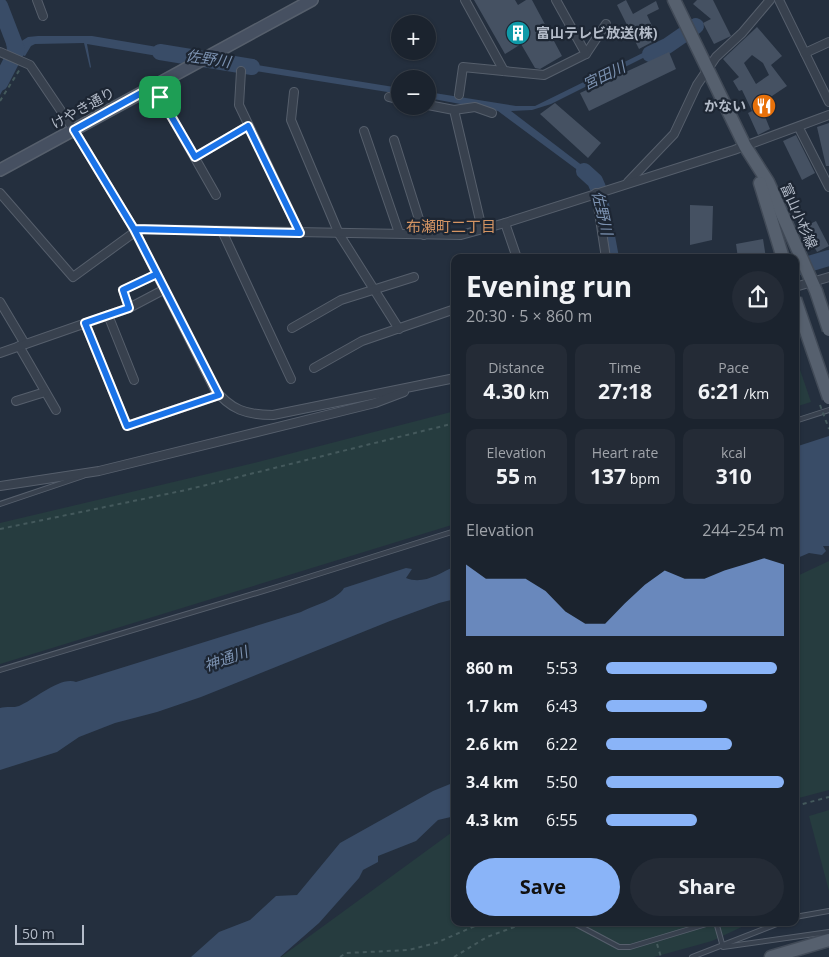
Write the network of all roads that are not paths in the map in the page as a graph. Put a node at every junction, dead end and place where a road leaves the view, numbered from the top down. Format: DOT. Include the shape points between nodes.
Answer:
graph roads {
  1 [pos="37,0"];
  2 [pos="312,0"];
  3 [pos="465,0"];
  4 [pos="556,0"];
  5 [pos="674,0"];
  6 [pos="770,0"];
  7 [pos="778,0"];
  8 [pos="43,16"];
  9 [pos="606,24"];
  10 [pos="829,42"];
  11 [pos="0,52"];
  12 [pos="804,53"];
  13 [pos="586,54"];
  14 [pos="708,70"];
  15 [pos="241,71"];
  16 [pos="504,71"];
  17 [pos="154,86"];
  18 [pos="294,92"];
  19 [pos="459,95"];
  20 [pos="829,102"];
  21 [pos="436,107"];
  22 [pos="454,110"];
  23 [pos="492,113"];
  24 [pos="829,115"];
  25 [pos="248,126"];
  26 [pos="799,128"];
  27 [pos="74,130"];
  28 [pos="364,131"];
  29 [pos="394,140"];
  30 [pos="746,146"];
  31 [pos="195,157"];
  32 [pos="0,170"];
  33 [pos="627,182"];
  34 [pos="828,183"];
  35 [pos="0,193"];
  36 [pos="596,193"];
  37 [pos="216,194"];
  38 [pos="505,223"];
  39 [pos="134,229"];
  40 [pos="482,229"];
  41 [pos="222,231"];
  42 [pos="300,233"];
  43 [pos="399,233"];
  44 [pos="338,234"];
  45 [pos="424,235"];
  46 [pos="516,254"];
  47 [pos="605,254"];
  48 [pos="782,254"];
  49 [pos="157,274"];
  50 [pos="414,277"];
  51 [pos="829,277"];
  52 [pos="799,287"];
  53 [pos="814,287"];
  54 [pos="165,289"];
  55 [pos="374,290"];
  56 [pos="0,302"];
  57 [pos="129,308"];
  58 [pos="451,310"];
  59 [pos="799,311"];
  60 [pos="108,315"];
  61 [pos="85,323"];
  62 [pos="292,328"];
  63 [pos="398,329"];
  64 [pos="829,330"];
  65 [pos="22,345"];
  66 [pos="0,353"];
  67 [pos="314,368"];
  68 [pos="292,379"];
  69 [pos="451,379"];
  70 [pos="134,380"];
  71 [pos="429,383"];
  72 [pos="45,392"];
  73 [pos="219,395"];
  74 [pos="829,398"];
  75 [pos="16,401"];
  76 [pos="56,410"];
  77 [pos="829,410"];
  78 [pos="799,420"];
  79 [pos="99,471"];
  80 [pos="0,486"];
  81 [pos="0,504"];
  82 [pos="451,532"];
  83 [pos="0,670"];
  84 [pos="829,911"];
  85 [pos="799,916"];
  86 [pos="580,926"];
  87 [pos="701,926"];
  88 [pos="715,926"];
  89 [pos="773,926"];
  90 [pos="829,932"];
  91 [pos="829,940"];
  92 [pos="723,947"];
  93 [pos="692,957"];
  94 [pos="771,957"];
  1 -- 8 [label="street"];
  2 -- 17 [label="street, けやき通り"];
  3 -- 16 [label="street"];
  4 -- 13 [label="street"];
  5 -- 14 [label="main road, 富山小杉線"];
  6 -- 14 [label="street" via="716,57"];
  7 -- 12 [label="street"];
  9 -- 13 [label="street"];
  10 -- 12 [label="street"];
  11 -- 27 [label="street" via="30,64"];
  12 -- 20 [label="street"];
  13 -- 16 [label="street" via="544,74"];
  14 -- 30 [label="main road, 富山小杉線"];
  14 -- 33 [label="street" via="697,85 674,134"];
  15 -- 25 [label="street" via="239,105"];
  16 -- 19 [label="street" via="463,68"];
  17 -- 27 [label="street, けやき通り"];
  17 -- 31 [label="street"];
  18 -- 44 [label="street" via="291,120"];
  21 -- 22 [label="street"];
  22 -- 23 [label="street" via="475,108"];
  22 -- 40 [label="street"];
  24 -- 26 [label="street"];
  25 -- 31 [label="street"];
  25 -- 42 [label="street"];
  26 -- 30 [label="street"];
  26 -- 34 [label="street"];
  27 -- 32 [label="street, けやき通り"];
  27 -- 39 [label="street"];
  28 -- 43 [label="street"];
  29 -- 45 [label="street"];
  30 -- 33 [label="street"];
  30 -- 48 [label="main road, 富山小杉線"];
  30 -- 53 [label="main road, 富山小杉線" via="768,182"];
  31 -- 37 [label="street"];
  33 -- 36 [label="street"];
  35 -- 39 [label="street" via="73,277 132,234"];
  36 -- 38 [label="street"];
  36 -- 47 [label="street"];
  38 -- 40 [label="street"];
  38 -- 46 [label="street"];
  39 -- 41 [label="street"];
  39 -- 49 [label="street"];
  40 -- 45 [label="street" via="461,235"];
  41 -- 42 [label="street"];
  41 -- 68 [label="street"];
  42 -- 44 [label="street"];
  43 -- 44 [label="street"];
  43 -- 45 [label="street"];
  44 -- 55 [label="street"];
  49 -- 54 [label="street"];
  49 -- 57 [label="street" via="123,290"];
  50 -- 55 [label="street"];
  51 -- 53 [label="street"];
  52 -- 53 [label="street"];
  53 -- 64 [label="main road, 富山小杉線, bridge"];
  54 -- 57 [label="street"];
  54 -- 73 [label="street"];
  55 -- 62 [label="street" via="341,300"];
  55 -- 63 [label="street"];
  56 -- 65 [label="street"];
  57 -- 60 [label="street"];
  58 -- 63 [label="street"];
  59 -- 74 [label="main road, bridge"];
  60 -- 61 [label="street"];
  60 -- 70 [label="street"];
  61 -- 65 [label="street"];
  61 -- 73 [label="street" via="127,426"];
  63 -- 67 [label="street" via="362,341"];
  65 -- 66 [label="street"];
  65 -- 72 [label="street"];
  69 -- 71 [label="street"];
  71 -- 73 [label="street" via="273,415 243,412"];
  71 -- 79 [label="street" via="375,403"];
  72 -- 75 [label="street"];
  72 -- 76 [label="street"];
  77 -- 78 [label="lane"];
  79 -- 80 [label="street"];
  79 -- 81 [label="lane"];
  82 -- 83 [label="lane"];
  84 -- 85 [label="lane"];
  86 -- 87 [label="lane" via="619,947 630,947"];
  88 -- 92 [label="lane"];
  89 -- 92 [label="lane"];
  90 -- 92 [label="lane"];
  91 -- 94 [label="main road"];
  92 -- 93 [label="lane"];
}
